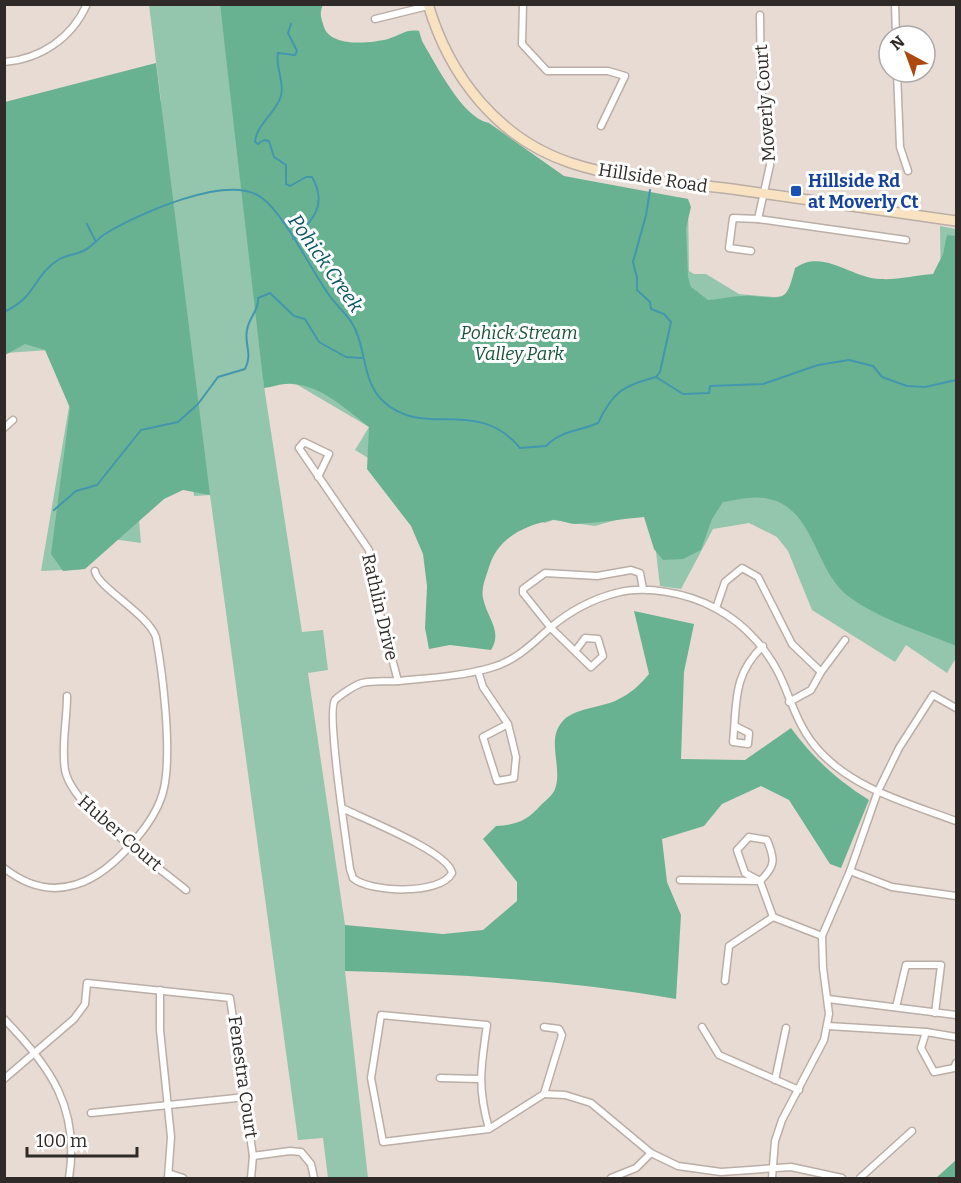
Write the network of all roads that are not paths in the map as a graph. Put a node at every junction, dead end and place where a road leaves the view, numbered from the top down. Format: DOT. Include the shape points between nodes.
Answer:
graph roads {
  1 [pos="87,4"];
  2 [pos="523,4"];
  3 [pos="895,4"];
  4 [pos="428,5"];
  5 [pos="760,15"];
  6 [pos="375,20"];
  7 [pos="896,24"];
  8 [pos="4,62"];
  9 [pos="897,84"];
  10 [pos="601,126"];
  11 [pos="908,171"];
  12 [pos="764,194"];
  13 [pos="758,219"];
  14 [pos="957,221"];
  15 [pos="906,240"];
  16 [pos="751,251"];
  17 [pos="13,420"];
  18 [pos="4,428"];
  19 [pos="318,477"];
  20 [pos="95,571"];
  21 [pos="643,590"];
  22 [pos="716,608"];
  23 [pos="550,628"];
  24 [pos="845,640"];
  25 [pos="763,646"];
  26 [pos="576,650"];
  27 [pos="478,670"];
  28 [pos="821,672"];
  29 [pos="398,681"];
  30 [pos="67,696"];
  31 [pos="789,702"];
  32 [pos="957,708"];
  33 [pos="508,724"];
  34 [pos="735,726"];
  35 [pos="878,790"];
  36 [pos="342,808"];
  37 [pos="957,821"];
  38 [pos="131,844"];
  39 [pos="4,868"];
  40 [pos="850,871"];
  41 [pos="680,880"];
  42 [pos="760,881"];
  43 [pos="186,890"];
  44 [pos="957,896"];
  45 [pos="773,916"];
  46 [pos="822,936"];
  47 [pos="725,981"];
  48 [pos="160,990"];
  49 [pos="828,999"];
  50 [pos="896,1007"];
  51 [pos="935,1013"];
  52 [pos="957,1015"];
  53 [pos="4,1019"];
  54 [pos="828,1026"];
  55 [pos="544,1027"];
  56 [pos="702,1027"];
  57 [pos="786,1028"];
  58 [pos="926,1032"];
  59 [pos="957,1037"];
  60 [pos="34,1051"];
  61 [pos="957,1063"];
  62 [pos="4,1078"];
  63 [pos="440,1078"];
  64 [pos="480,1079"];
  65 [pos="775,1080"];
  66 [pos="799,1090"];
  67 [pos="544,1094"];
  68 [pos="246,1097"];
  69 [pos="169,1105"];
  70 [pos="90,1113"];
  71 [pos="489,1129"];
  72 [pos="912,1131"];
  73 [pos="651,1154"];
  74 [pos="253,1156"];
  75 [pos="774,1168"];
  76 [pos="170,1176"];
  77 [pos="69,1179"];
  78 [pos="183,1179"];
  79 [pos="251,1179"];
  80 [pos="314,1179"];
  81 [pos="611,1179"];
  82 [pos="772,1179"];
  83 [pos="842,1179"];
  84 [pos="860,1179"];
  1 -- 8 [label="street" via="81,18 61,40 39,54"];
  2 -- 10 [label="street" via="522,44 547,71 608,71 625,76"];
  3 -- 7 [label="street"];
  4 -- 6 [label="street"];
  4 -- 12 [label="street, Hillside Road" via="449,58 471,91 504,125 544,152 602,171"];
  5 -- 12 [label="street, Moverly Court" via="761,84 770,148"];
  9 -- 11 [label="street" via="900,147"];
  12 -- 13 [label="street, Moverly Court"];
  12 -- 14 [label="street, Hillside Road"];
  13 -- 15 [label="street"];
  13 -- 16 [label="street" via="733,218 729,248"];
  17 -- 18 [label="street"];
  19 -- 19 [label="street, Rathlin Drive" via="299,448 304,442 329,454"];
  19 -- 29 [label="street, Rathlin Drive" via="369,550 376,599"];
  20 -- 38 [label="street" via="99,581 135,609 153,630 158,643 168,768 154,813"];
  21 -- 22 [label="street" via="690,597"];
  21 -- 23 [label="street" via="616,593 591,602"];
  21 -- 23 [label="street" via="637,571 597,576 545,573 522,591"];
  22 -- 25 [label="street"];
  22 -- 28 [label="street" via="725,582 742,568 758,577 792,644"];
  23 -- 26 [label="street"];
  23 -- 27 [label="street" via="520,654 498,666"];
  24 -- 28 [label="street"];
  25 -- 31 [label="street" via="784,684"];
  25 -- 34 [label="street" via="748,660 738,687"];
  26 -- 26 [label="street" via="591,667 603,657 598,639 585,638"];
  27 -- 29 [label="street"];
  27 -- 33 [label="street" via="483,687"];
  28 -- 31 [label="street" via="811,690"];
  29 -- 36 [label="street" via="361,683 335,700 332,707"];
  30 -- 38 [label="street, Huber Court" via="67,778 81,802"];
  31 -- 35 [label="street" via="807,735 829,760"];
  32 -- 35 [label="street" via="933,695"];
  33 -- 33 [label="street" via="483,737 497,781 514,778 516,757"];
  35 -- 37 [label="street"];
  35 -- 40 [label="street"];
  36 -- 36 [label="street" via="434,852 451,869 449,878 423,890 359,883 351,875"];
  38 -- 39 [label="street" via="107,870 77,884 36,884"];
  38 -- 43 [label="street, Huber Court"];
  40 -- 44 [label="street" via="892,887"];
  40 -- 46 [label="street"];
  41 -- 42 [label="street"];
  42 -- 42 [label="street" via="745,873 738,850 749,837 767,840 773,854 771,870"];
  42 -- 45 [label="street"];
  45 -- 46 [label="street"];
  45 -- 47 [label="street" via="729,946"];
  46 -- 49 [label="street"];
  48 -- 60 [label="street, Fenestra Court" via="87,983 84,1004 74,1020"];
  48 -- 68 [label="street, Fenestra Court" via="230,998"];
  48 -- 69 [label="street" via="160,1030"];
  49 -- 50 [label="street"];
  49 -- 54 [label="street"];
  50 -- 51 [label="street"];
  50 -- 51 [label="street" via="906,965 941,965"];
  51 -- 52 [label="street"];
  53 -- 60 [label="street"];
  54 -- 58 [label="street"];
  54 -- 66 [label="street"];
  55 -- 67 [label="street" via="559,1029 562,1035"];
  56 -- 65 [label="street" via="719,1055"];
  57 -- 65 [label="street"];
  58 -- 59 [label="street"];
  58 -- 61 [label="street" via="921,1048 934,1072 954,1068"];
  60 -- 62 [label="street"];
  60 -- 77 [label="street" via="57,1086 67,1113 71,1136"];
  63 -- 64 [label="street"];
  64 -- 71 [label="street"];
  64 -- 71 [label="street" via="487,1025 381,1015 371,1077 383,1142"];
  65 -- 66 [label="street"];
  66 -- 75 [label="street" via="775,1140"];
  67 -- 71 [label="street"];
  67 -- 73 [label="street" via="591,1103"];
  68 -- 69 [label="street"];
  68 -- 74 [label="street, Fenestra Court"];
  69 -- 70 [label="street"];
  69 -- 76 [label="street"];
  72 -- 84 [label="street"];
  73 -- 75 [label="street" via="696,1170"];
  73 -- 81 [label="street" via="636,1168"];
  74 -- 79 [label="street, Fenestra Court"];
  74 -- 80 [label="street, Fenestra Court" via="301,1152 311,1164"];
  75 -- 82 [label="street"];
  75 -- 83 [label="street" via="809,1170"];
  76 -- 78 [label="street"];
}
